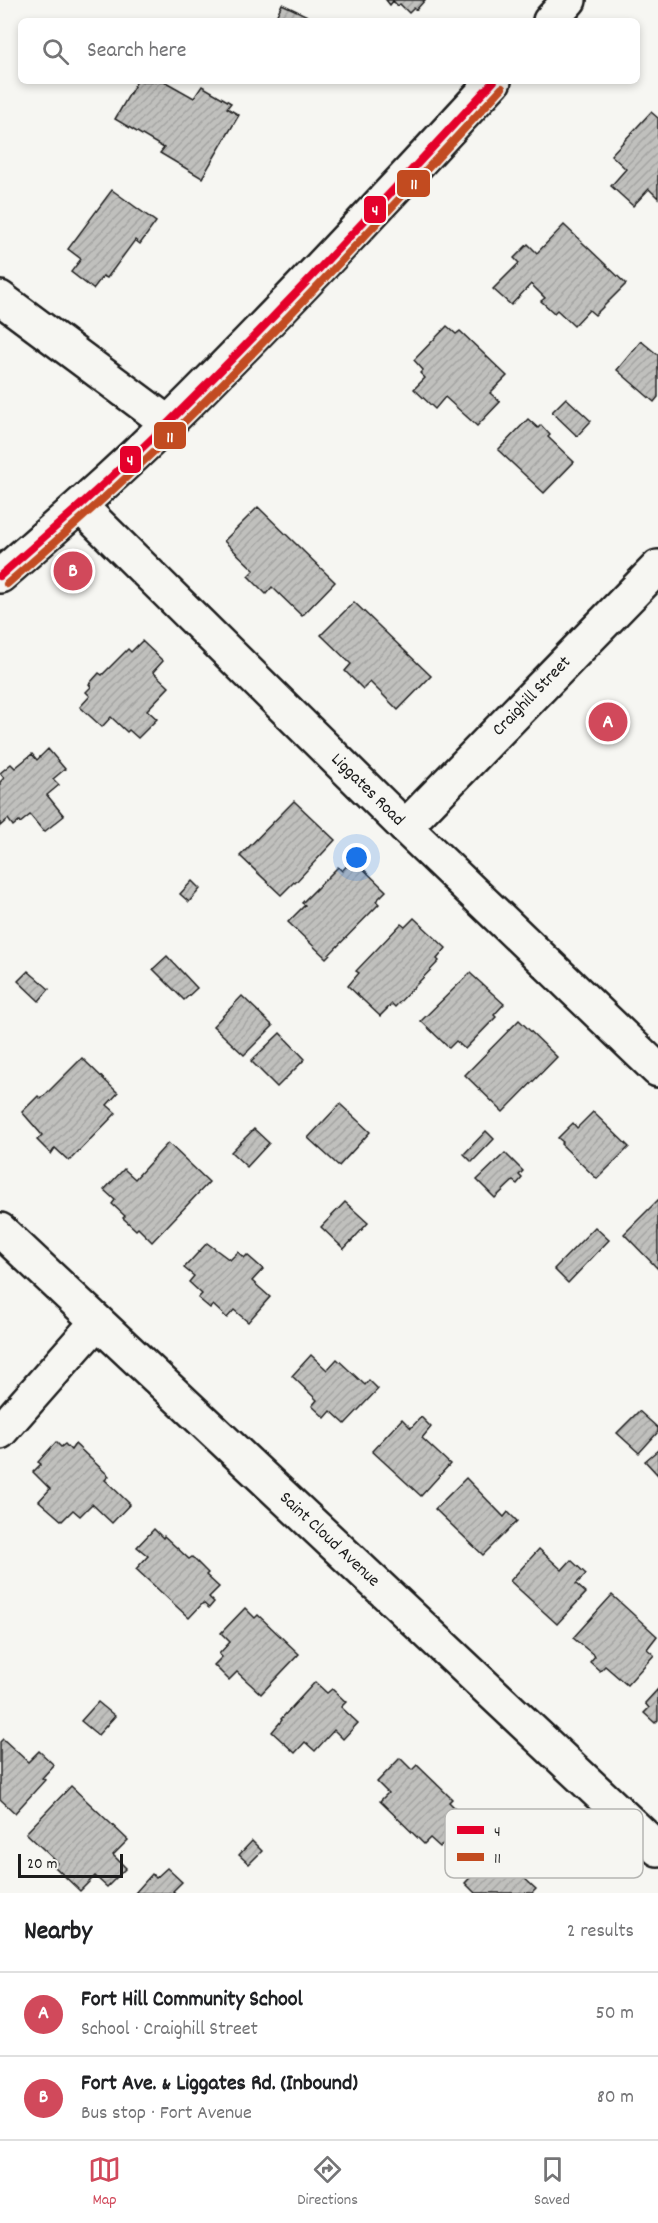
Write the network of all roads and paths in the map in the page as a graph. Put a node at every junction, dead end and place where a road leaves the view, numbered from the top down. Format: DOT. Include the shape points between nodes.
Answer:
graph roads {
  1 [pos="570,0"];
  2 [pos="553,18"];
  3 [pos="491,84"];
  4 [pos="0,298"];
  5 [pos="168,423"];
  6 [pos="80,506"];
  7 [pos="658,567"];
  8 [pos="0,576"];
  9 [pos="405,827"];
  10 [pos="658,1070"];
  11 [pos="0,1230"];
  12 [pos="97,1322"];
  13 [pos="0,1432"];
  14 [pos="615,1809"];
  15 [pos="643,1835"];
  16 [pos="658,1849"];
  1 -- 2 [label="street"];
  3 -- 5 [label="street"];
  4 -- 5 [label="street"];
  5 -- 6 [label="street"];
  6 -- 8 [label="street"];
  6 -- 9 [label="street, Liggates Road"];
  7 -- 9 [label="street, Craighill Street"];
  9 -- 10 [label="street, Liggates Road"];
  11 -- 12 [label="street, Saint Cloud Avenue"];
  12 -- 13 [label="street"];
  12 -- 14 [label="street, Saint Cloud Avenue"];
  15 -- 16 [label="street, Saint Cloud Avenue"];
}
